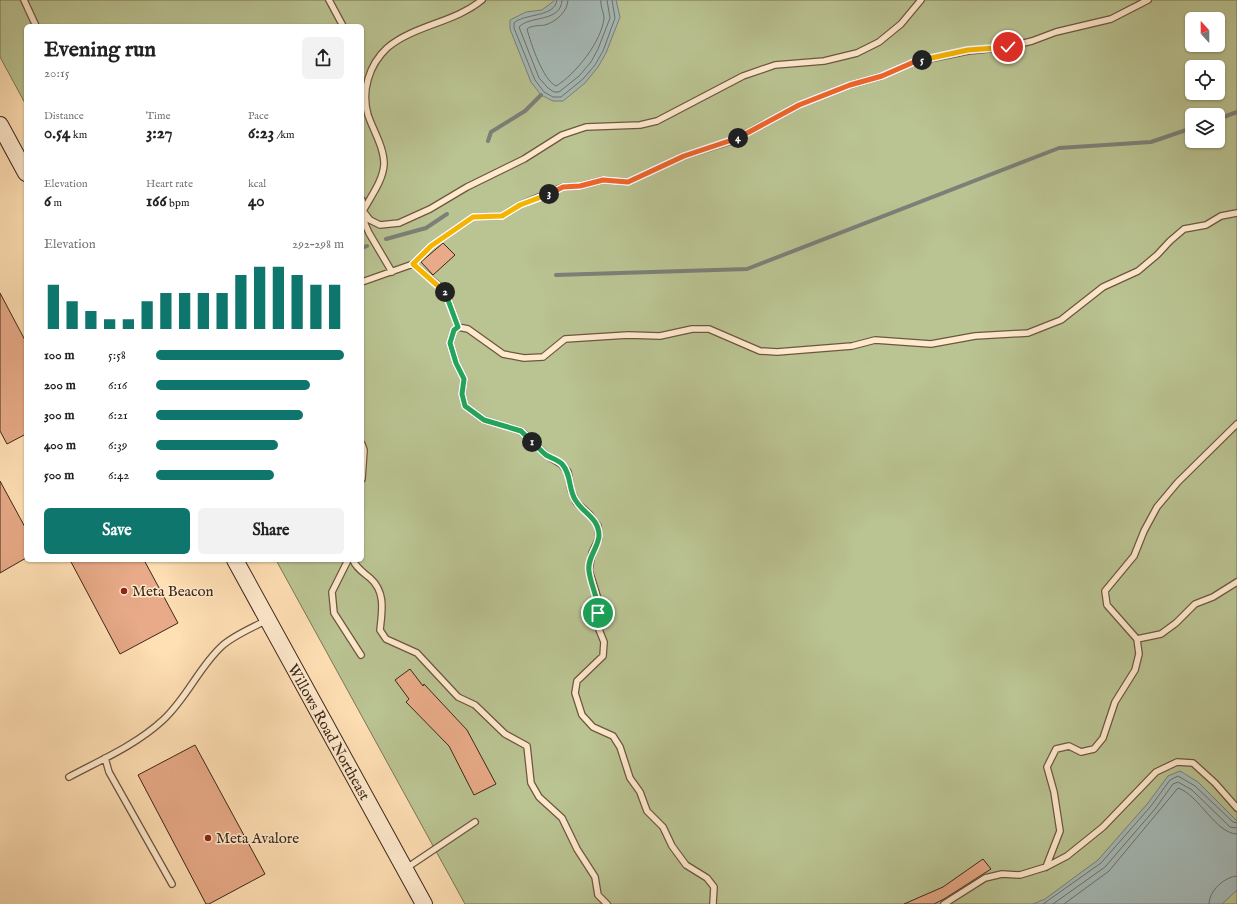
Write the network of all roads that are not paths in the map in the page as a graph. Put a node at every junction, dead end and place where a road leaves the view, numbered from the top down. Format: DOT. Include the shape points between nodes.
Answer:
graph roads {
  1 [pos="24,0"];
  2 [pos="329,0"];
  3 [pos="482,0"];
  4 [pos="921,0"];
  5 [pos="1148,0"];
  6 [pos="35,24"];
  7 [pos="342,24"];
  8 [pos="0,124"];
  9 [pos="24,169"];
  10 [pos="364,209"];
  11 [pos="364,212"];
  12 [pos="1237,213"];
  13 [pos="364,215"];
  14 [pos="413,264"];
  15 [pos="392,272"];
  16 [pos="364,281"];
  17 [pos="458,327"];
  18 [pos="1237,424"];
  19 [pos="236,562"];
  20 [pos="347,562"];
  21 [pos="354,562"];
  22 [pos="1237,582"];
  23 [pos="267,620"];
  24 [pos="1137,639"];
  25 [pos="361,655"];
  26 [pos="105,758"];
  27 [pos="69,778"];
  28 [pos="1237,808"];
  29 [pos="475,822"];
  30 [pos="1046,867"];
  31 [pos="405,869"];
  32 [pos="172,884"];
  33 [pos="424,904"];
  34 [pos="607,904"];
  35 [pos="714,904"];
  36 [pos="944,904"];
  1 -- 6 [label="lane"];
  2 -- 7 [label="lane"];
  3 -- 10 [label="lane" via="447,20 407,34 387,48 372,67 365,89 368,113 384,163 381,180"];
  4 -- 11 [label="lane" via="901,24 879,42 857,54 824,61 775,65 737,79 657,121 640,125 586,127 562,135 524,159 400,222 380,224 370,220"];
  5 -- 14 [label="lane" via="1111,19 1056,32 1032,41 1008,47 968,50 914,62 799,105 734,140 684,156 628,182 603,180 563,187 520,205 502,216 473,217 431,246"];
  8 -- 9 [label="main road"];
  12 -- 17 [label="lane" via="1221,216 1206,225 1184,229 1138,271 1103,287 1061,320 1028,333 975,336 931,344 875,340 852,346 777,352 760,351 709,329 692,329 660,336 628,335 565,339 543,357 524,358 503,354 468,329"];
  13 -- 15 [label="lane" via="369,233"];
  14 -- 15 [label="lane"];
  14 -- 17 [label="lane" via="445,291"];
  15 -- 16 [label="lane"];
  17 -- 35 [label="lane" via="454,330 450,343 464,379 462,394 465,406 484,420 521,431 546,455 561,464 568,472 576,502 598,526 599,538 592,553 589,570 598,599 598,627 604,642 604,656 577,681 575,694 582,715 593,727 613,736 647,811 663,827 672,846 686,865 707,878 714,888"];
  18 -- 24 [label="lane" via="1178,482 1157,507 1134,556 1105,591 1107,605"];
  19 -- 23 [label="main road, Willows Road Northeast"];
  20 -- 25 [label="lane" via="332,592 334,613"];
  21 -- 34 [label="lane" via="376,584 383,602 380,630 386,639 417,653 458,697 475,705 505,734 527,746 532,783 539,797 562,818 577,849 595,877 598,895"];
  22 -- 24 [label="lane" via="1213,597 1195,604 1161,634"];
  23 -- 26 [label="lane" via="222,646 163,720 138,739"];
  23 -- 31 [label="main road, Willows Road Northeast"];
  24 -- 30 [label="lane" via="1139,654 1135,670 1115,702 1102,738 1094,749 1081,752 1069,746 1056,749 1047,767 1060,831"];
  26 -- 27 [label="lane"];
  26 -- 32 [label="lane" via="110,772"];
  28 -- 30 [label="lane" via="1193,763 1177,762 1156,772 1103,827 1067,856"];
  29 -- 31 [label="lane"];
  30 -- 36 [label="lane" via="1020,875 1002,874 985,878"];
  31 -- 33 [label="main road, Willows Road Northeast"];
}
